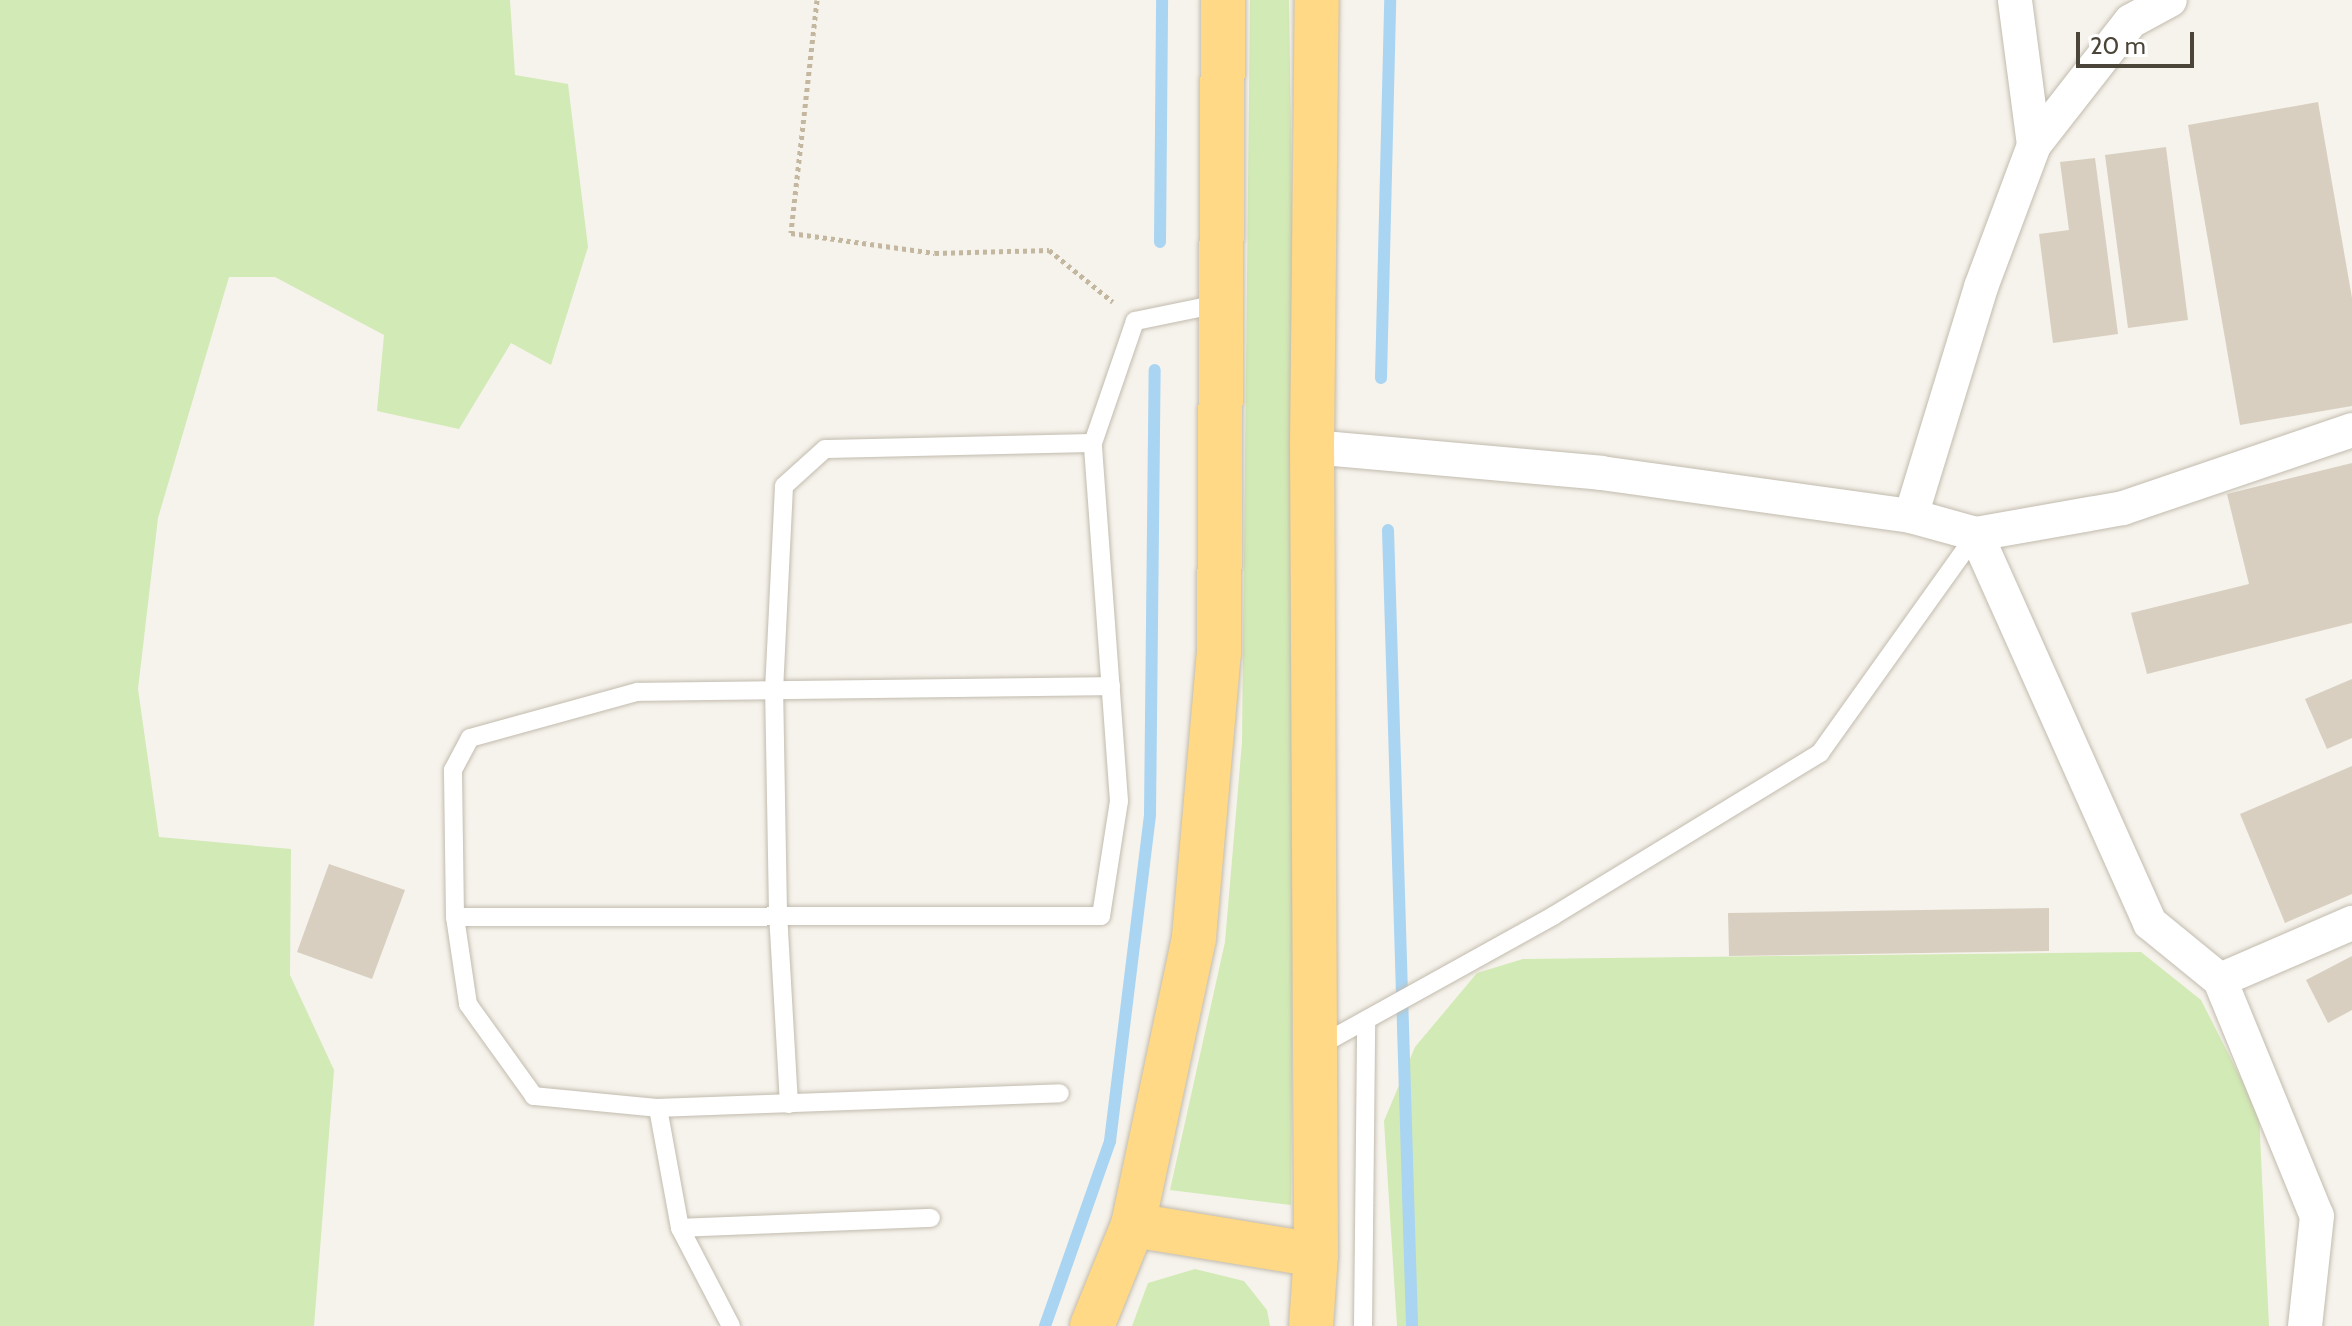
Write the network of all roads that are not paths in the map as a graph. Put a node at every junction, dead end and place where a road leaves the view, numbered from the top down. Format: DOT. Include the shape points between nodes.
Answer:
graph roads {
  1 [pos="1223,0"];
  2 [pos="1317,0"];
  3 [pos="2015,0"];
  4 [pos="2170,0"];
  5 [pos="2034,145"];
  6 [pos="1218,304"];
  7 [pos="2352,430"];
  8 [pos="1093,443"];
  9 [pos="1312,447"];
  10 [pos="1911,516"];
  11 [pos="1976,534"];
  12 [pos="1111,686"];
  13 [pos="774,691"];
  14 [pos="778,913"];
  15 [pos="455,917"];
  16 [pos="2352,923"];
  17 [pos="2220,980"];
  18 [pos="1366,1020"];
  19 [pos="1315,1049"];
  20 [pos="1060,1093"];
  21 [pos="789,1104"];
  22 [pos="658,1108"];
  23 [pos="931,1218"];
  24 [pos="1133,1225"];
  25 [pos="680,1228"];
  26 [pos="1316,1255"];
  27 [pos="731,1326"];
  28 [pos="1092,1326"];
  29 [pos="1311,1326"];
  30 [pos="1363,1326"];
  31 [pos="2305,1326"];
  1 -- 6 [label="highway"];
  2 -- 9 [label="highway"];
  3 -- 5 [label="street"];
  4 -- 5 [label="street" via="2131,21"];
  5 -- 10 [label="street" via="1981,287"];
  6 -- 8 [label="lane" via="1135,321"];
  6 -- 24 [label="highway" via="1219,653 1194,937"];
  7 -- 11 [label="street" via="2123,508"];
  8 -- 12 [label="lane"];
  8 -- 13 [label="lane" via="825,449 784,486"];
  9 -- 10 [label="street" via="1601,473"];
  9 -- 19 [label="highway"];
  10 -- 11 [label="street"];
  11 -- 17 [label="street" via="2150,923"];
  11 -- 18 [label="lane" via="1820,753 1553,916"];
  12 -- 13 [label="lane"];
  12 -- 14 [label="lane" via="1119,801 1101,916"];
  13 -- 14 [label="lane"];
  13 -- 15 [label="lane" via="637,692 470,738 453,770"];
  14 -- 15 [label="lane"];
  14 -- 21 [label="lane"];
  15 -- 22 [label="lane" via="468,1004 534,1096"];
  16 -- 17 [label="street"];
  17 -- 31 [label="street" via="2317,1216"];
  18 -- 19 [label="lane"];
  18 -- 30 [label="lane"];
  19 -- 26 [label="highway"];
  20 -- 21 [label="lane"];
  21 -- 22 [label="lane"];
  22 -- 25 [label="lane"];
  23 -- 25 [label="lane"];
  24 -- 26 [label="highway"];
  24 -- 28 [label="highway"];
  25 -- 27 [label="lane"];
  26 -- 29 [label="highway"];
}
